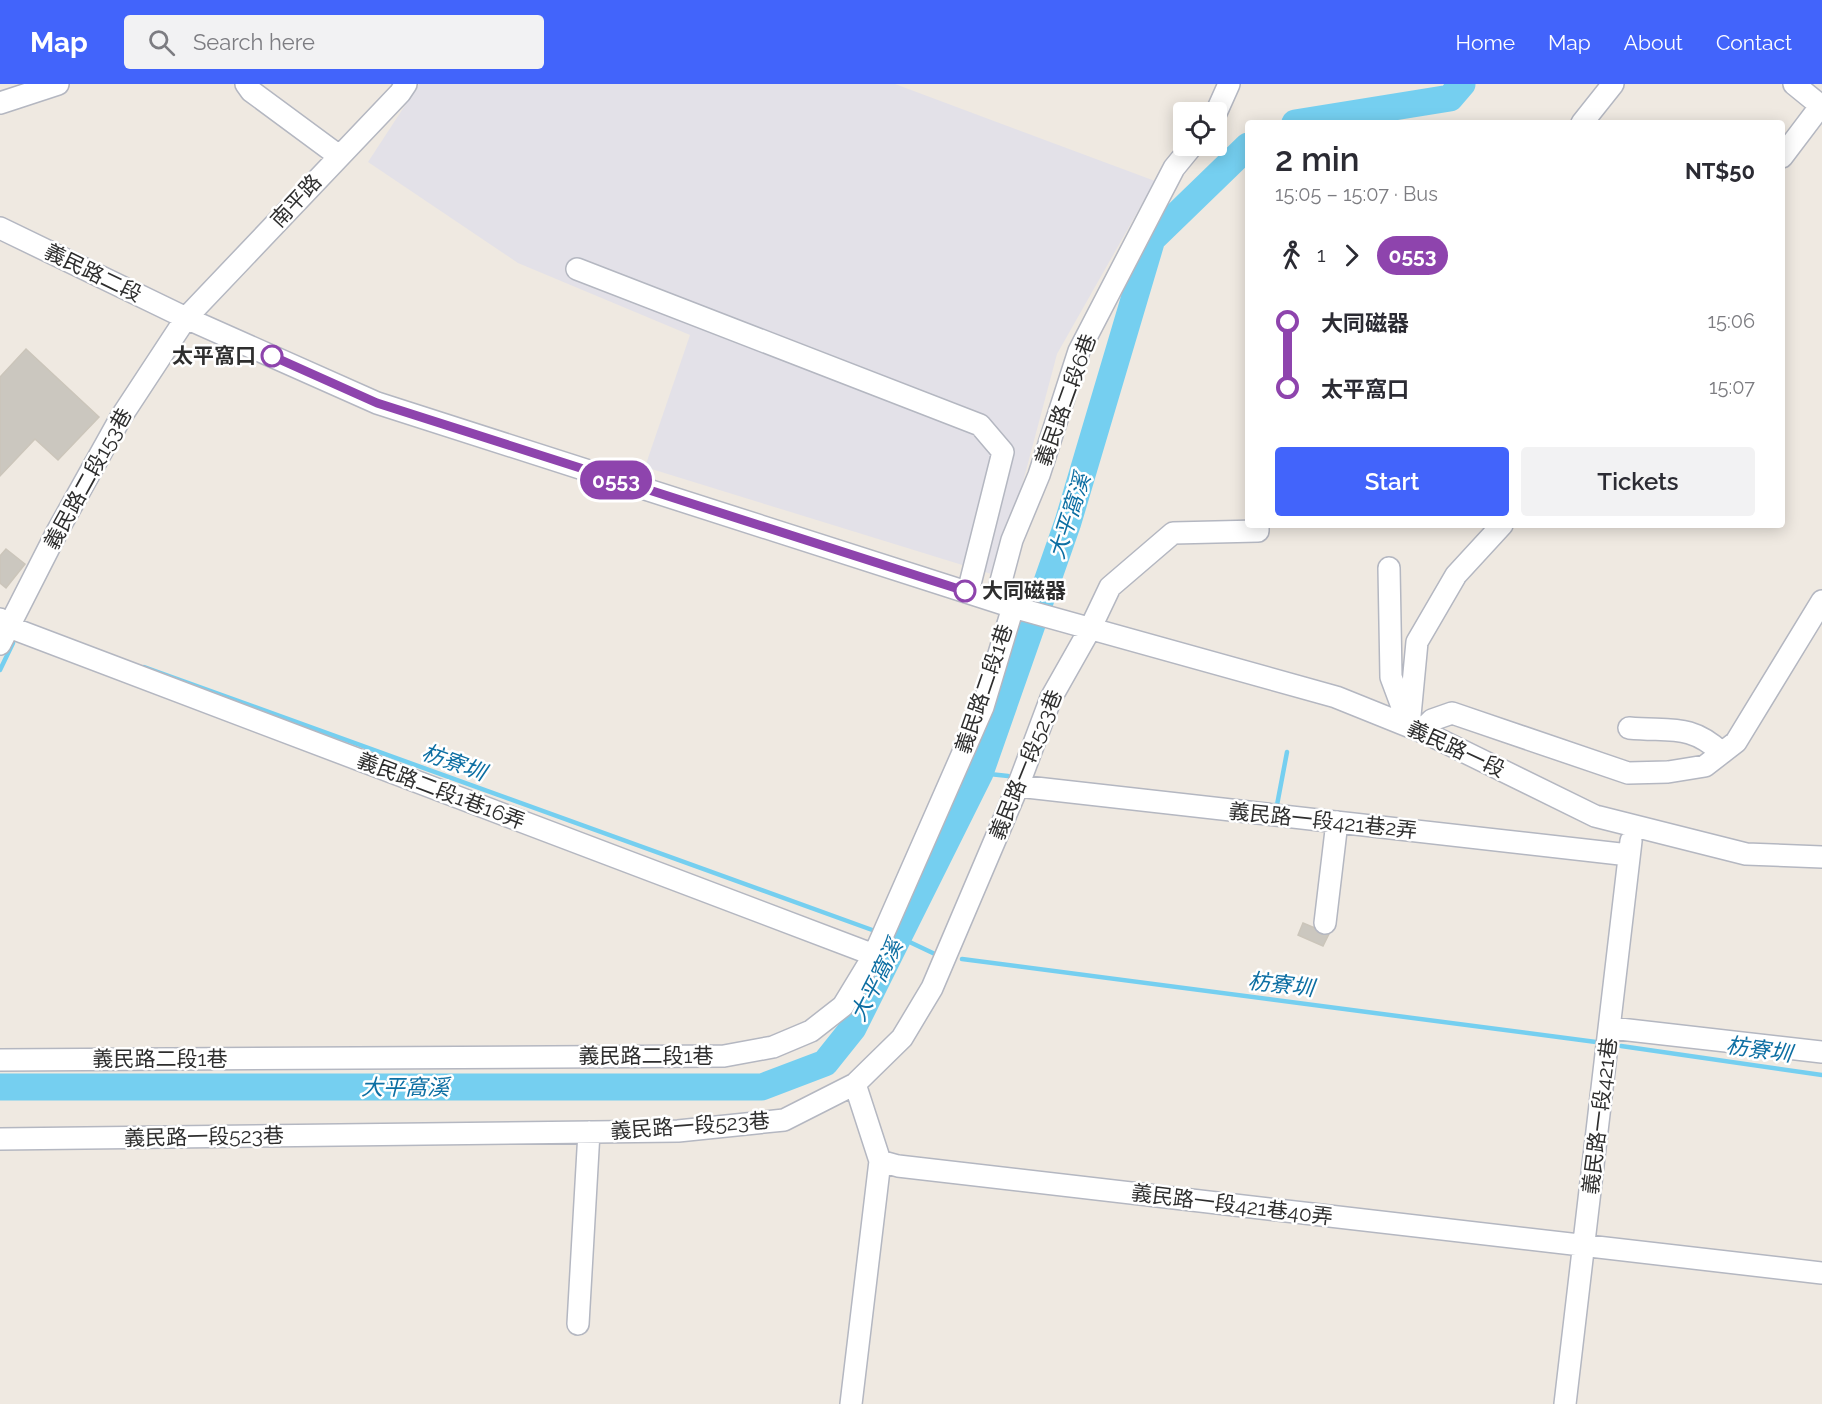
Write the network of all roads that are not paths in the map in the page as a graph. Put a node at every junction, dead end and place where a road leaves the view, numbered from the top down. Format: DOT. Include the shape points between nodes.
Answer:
graph roads {
  1 [pos="58,84"];
  2 [pos="246,84"];
  3 [pos="406,84"];
  4 [pos="1229,84"];
  5 [pos="1612,84"];
  6 [pos="1794,84"];
  7 [pos="1221,102"];
  8 [pos="0,103"];
  9 [pos="1821,105"];
  10 [pos="1584,120"];
  11 [pos="1785,152"];
  12 [pos="339,156"];
  13 [pos="1184,156"];
  14 [pos="0,229"];
  15 [pos="577,269"];
  16 [pos="186,318"];
  17 [pos="1258,528"];
  18 [pos="1499,528"];
  19 [pos="1389,568"];
  20 [pos="968,592"];
  21 [pos="1822,601"];
  22 [pos="1004,604"];
  23 [pos="1090,629"];
  24 [pos="3,630"];
  25 [pos="1629,728"];
  26 [pos="1415,729"];
  27 [pos="1722,753"];
  28 [pos="1018,786"];
  29 [pos="1337,822"];
  30 [pos="1633,828"];
  31 [pos="1629,855"];
  32 [pos="1822,857"];
  33 [pos="1325,923"];
  34 [pos="874,955"];
  35 [pos="1611,1028"];
  36 [pos="1822,1052"];
  37 [pos="0,1060"];
  38 [pos="855,1084"];
  39 [pos="589,1132"];
  40 [pos="0,1139"];
  41 [pos="880,1161"];
  42 [pos="1584,1247"];
  43 [pos="1822,1273"];
  44 [pos="578,1324"];
  45 [pos="851,1404"];
  46 [pos="1565,1404"];
  1 -- 8 [label="street"];
  2 -- 12 [label="street"];
  3 -- 12 [label="street, 南平路"];
  4 -- 7 [label="street"];
  5 -- 10 [label="street"];
  6 -- 9 [label="street"];
  9 -- 11 [label="street"];
  12 -- 16 [label="street, 南平路"];
  13 -- 22 [label="street, 義民路二段6巷" via="1079,351 1039,475 1012,540"];
  14 -- 16 [label="street, 義民路二段"];
  15 -- 20 [label="street" via="980,425 1003,452"];
  16 -- 20 [label="street" via="377,403"];
  16 -- 24 [label="street, 義民路二段153巷" via="121,417"];
  17 -- 23 [label="street, 義民路一段523巷" via="1173,532 1110,587"];
  18 -- 26 [label="street" via="1456,575 1416,642"];
  19 -- 26 [label="street" via="1391,677"];
  20 -- 22 [label="street"];
  21 -- 27 [label="street" via="1736,742"];
  22 -- 23 [label="street, 義民路一段"];
  22 -- 34 [label="street, 義民路二段1巷" via="983,707"];
  23 -- 26 [label="street, 義民路一段" via="1336,697"];
  23 -- 28 [label="street, 義民路一段523巷" via="1051,698"];
  24 -- 34 [label="street, 義民路二段1巷16弄"];
  25 -- 27 [label="street" via="1691,731 1708,739"];
  26 -- 27 [label="street" via="1452,713 1628,773 1705,766"];
  26 -- 30 [label="street, 義民路一段" via="1595,816"];
  28 -- 29 [label="street, 義民路一段421巷2弄"];
  28 -- 38 [label="street, 義民路一段523巷" via="932,988 902,1038"];
  29 -- 31 [label="street, 義民路一段421巷2弄"];
  29 -- 33 [label="street"];
  30 -- 31 [label="street, 義民路一段421巷"];
  30 -- 32 [label="street, 義民路一段" via="1746,854"];
  31 -- 35 [label="street, 義民路一段421巷"];
  34 -- 37 [label="street, 義民路二段1巷" via="843,1006 811,1032 773,1047 724,1056"];
  35 -- 36 [label="street"];
  35 -- 42 [label="street, 義民路一段421巷"];
  38 -- 39 [label="street, 義民路一段523巷" via="784,1120 678,1131"];
  38 -- 41 [label="street"];
  39 -- 40 [label="street, 義民路一段523巷"];
  39 -- 44 [label="street"];
  41 -- 42 [label="street, 義民路一段421巷40弄"];
  41 -- 45 [label="street"];
  42 -- 43 [label="street, 義民路一段421巷40弄"];
  42 -- 46 [label="street, 義民路一段421巷"];
}
